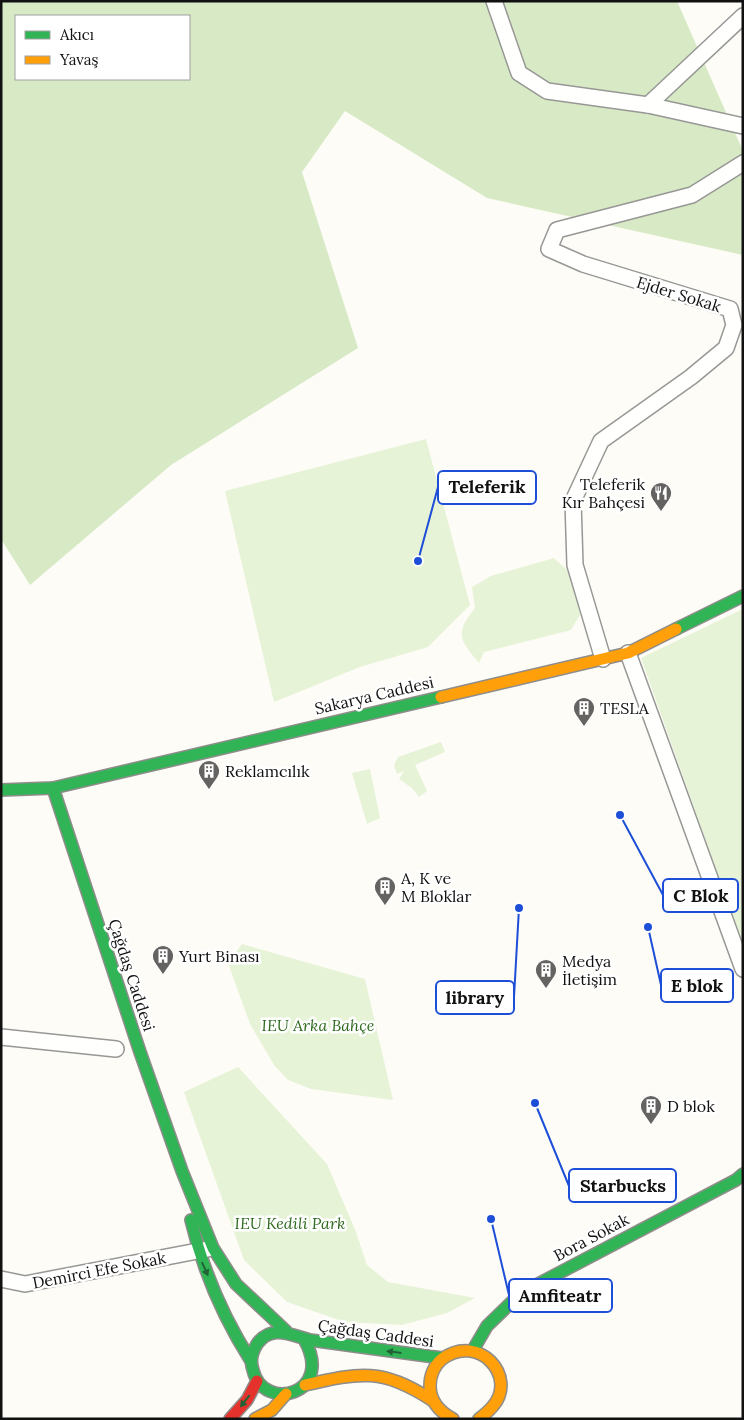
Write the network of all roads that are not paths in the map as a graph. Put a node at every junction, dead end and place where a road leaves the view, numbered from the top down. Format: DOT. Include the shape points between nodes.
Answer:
graph roads {
  1 [pos="494,1"];
  2 [pos="743,16"];
  3 [pos="648,105"];
  4 [pos="743,126"];
  5 [pos="743,163"];
  6 [pos="738,324"];
  7 [pos="743,596"];
  8 [pos="628,653"];
  9 [pos="603,659"];
  10 [pos="54,788"];
  11 [pos="1,790"];
  12 [pos="743,969"];
  13 [pos="1,1037"];
  14 [pos="116,1049"];
  15 [pos="182,1171"];
  16 [pos="743,1174"];
  17 [pos="213,1248"];
  18 [pos="197,1251"];
  19 [pos="1,1279"];
  20 [pos="286,1331"];
  21 [pos="304,1339"];
  22 [pos="473,1350"];
  23 [pos="442,1358"];
  24 [pos="251,1361"];
  25 [pos="257,1381"];
  26 [pos="305,1385"];
  27 [pos="286,1394"];
  28 [pos="432,1400"];
  29 [pos="497,1403"];
  30 [pos="448,1418"];
  31 [pos="230,1419"];
  32 [pos="255,1419"];
  33 [pos="479,1419"];
  34 [pos="496,1419"];
  1 -- 3 [label="street" via="519,73 548,91"];
  2 -- 3 [label="street"];
  3 -- 4 [label="street"];
  5 -- 6 [label="street, Ejder Sokak" via="692,195 556,230 549,249 583,264 730,309"];
  6 -- 9 [label="street, Ejder Sokak" via="726,348 691,377 601,440 572,501 575,566"];
  7 -- 8 [label="main road, Sakarya Caddesi"];
  8 -- 9 [label="main road, Sakarya Caddesi"];
  8 -- 12 [label="street"];
  9 -- 10 [label="main road, Sakarya Caddesi"];
  10 -- 11 [label="main road, Sakarya Caddesi"];
  10 -- 15 [label="main road, Çağdaş Caddesi"];
  13 -- 14 [label="street"];
  15 -- 17 [label="main road, Çağdaş Caddesi"];
  15 -- 18 [label="main road, Çağdaş Caddesi"];
  16 -- 22 [label="main road, Bora Sokak" via="520,1293 487,1326"];
  17 -- 18 [label="street, Demirci Efe Sokak"];
  17 -- 20 [label="main road, Çağdaş Caddesi" via="236,1284"];
  18 -- 19 [label="street, Demirci Efe Sokak" via="25,1284"];
  18 -- 24 [label="main road, Çağdaş Caddesi, one-way" via="236,1338"];
  20 -- 21 [label="main road, Çağdaş Caddesi"];
  20 -- 24 [label="main road" via="276,1332 258,1342"];
  23 -- 21 [label="main road, Çağdaş Caddesi, one-way"];
  21 -- 26 [label="main road, Çağdaş Caddesi" via="311,1347 314,1366"];
  22 -- 23 [label="main road" via="452,1352"];
  22 -- 29 [label="main road" via="492,1361 498,1370 501,1392"];
  23 -- 28 [label="main road" via="430,1377"];
  24 -- 25 [label="main road, Çağdaş Caddesi"];
  25 -- 27 [label="main road" via="275,1394"];
  25 -- 31 [label="main road, one-way" via="247,1400"];
  26 -- 27 [label="main road"];
  26 -- 28 [label="main road" via="344,1376 376,1374 406,1383"];
  27 -- 32 [label="main road" via="272,1410"];
  28 -- 30 [label="main road"];
  29 -- 33 [label="main road"];
  29 -- 34 [label="main road"];
}
